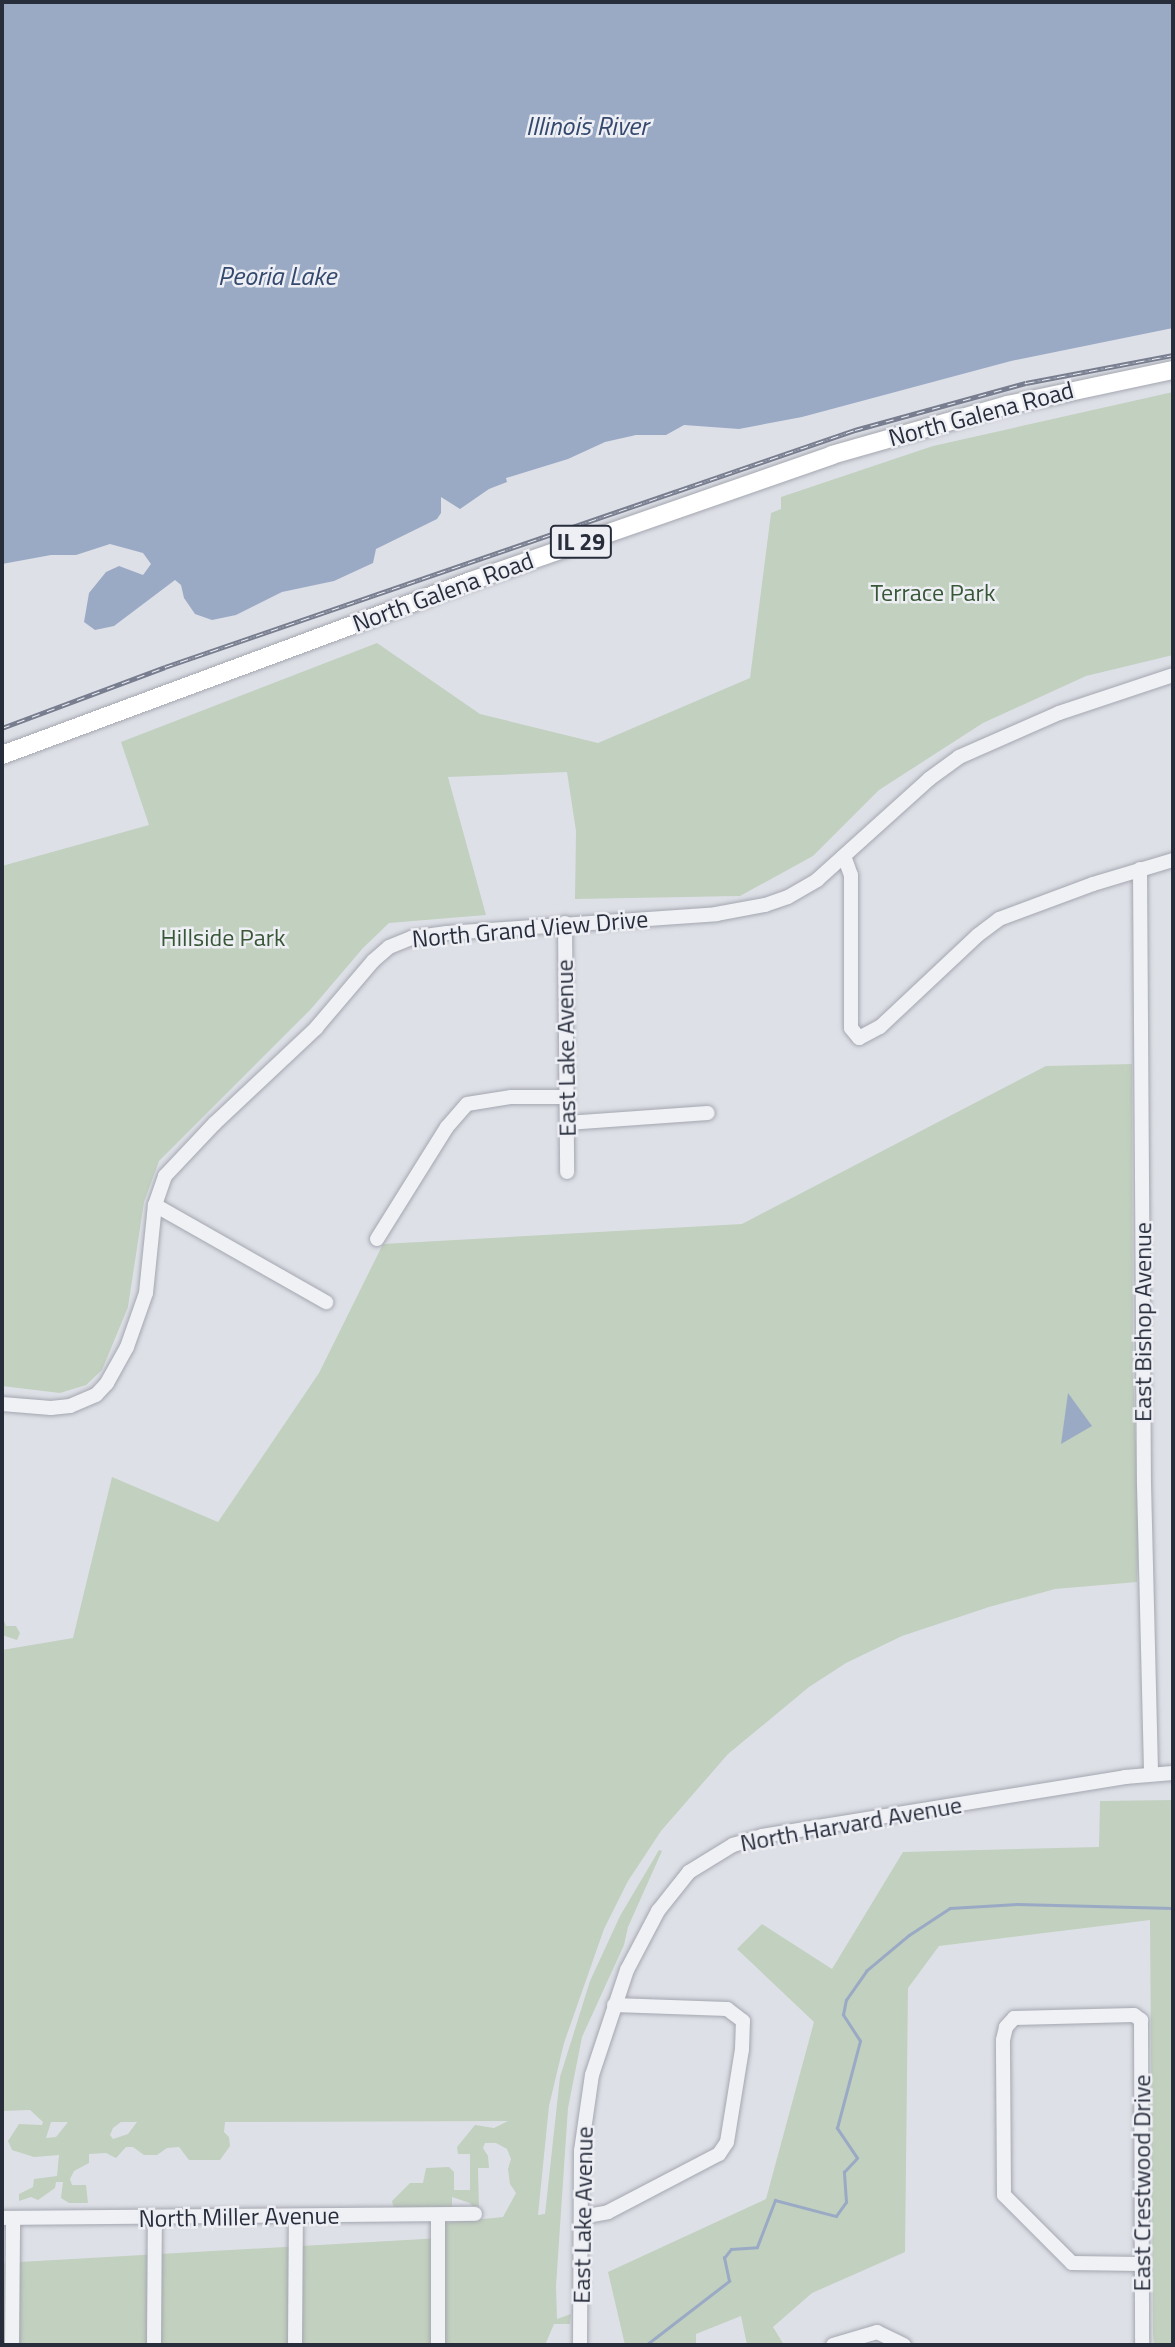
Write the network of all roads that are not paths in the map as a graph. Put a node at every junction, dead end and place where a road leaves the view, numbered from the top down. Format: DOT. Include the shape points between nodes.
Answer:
graph roads {
  1 [pos="1173,370"];
  2 [pos="1173,675"];
  3 [pos="2,755"];
  4 [pos="844,856"];
  5 [pos="1173,860"];
  6 [pos="1140,869"];
  7 [pos="565,923"];
  8 [pos="566,1097"];
  9 [pos="708,1113"];
  10 [pos="566,1123"];
  11 [pos="567,1172"];
  12 [pos="155,1205"];
  13 [pos="377,1239"];
  14 [pos="326,1302"];
  15 [pos="2,1404"];
  16 [pos="1173,1773"];
  17 [pos="1151,1774"];
  18 [pos="614,2005"];
  19 [pos="475,2214"];
  20 [pos="438,2215"];
  21 [pos="296,2216"];
  22 [pos="155,2217"];
  23 [pos="581,2217"];
  24 [pos="7,2218"];
  25 [pos="1140,2264"];
  26 [pos="12,2345"];
  27 [pos="154,2345"];
  28 [pos="295,2345"];
  29 [pos="438,2345"];
  30 [pos="580,2345"];
  31 [pos="833,2345"];
  32 [pos="904,2345"];
  33 [pos="1142,2345"];
  1 -- 3 [label="main road, North Galena Road / IL 29" via="1008,405 832,455 471,581"];
  2 -- 4 [label="street, North Grand View Drive" via="1059,713 959,757"];
  4 -- 6 [label="street" via="851,875 851,1028 857,1037 883,1024 995,922"];
  4 -- 7 [label="street, North Grand View Drive" via="805,888 758,907 716,914"];
  5 -- 6 [label="street"];
  6 -- 17 [label="street, East Bishop Avenue" via="1143,1471"];
  7 -- 8 [label="street, East Lake Avenue"];
  7 -- 12 [label="street, North Grand View Drive" via="447,933 406,939 386,949 316,1028 175,1164 161,1183"];
  8 -- 10 [label="street, East Lake Avenue"];
  8 -- 13 [label="street" via="511,1097 467,1104 446,1127"];
  9 -- 10 [label="street"];
  10 -- 11 [label="street, East Lake Avenue"];
  12 -- 14 [label="street"];
  12 -- 15 [label="street, North Grand View Drive" via="146,1293 127,1347 107,1383 96,1395 70,1406"];
  16 -- 17 [label="street, North Harvard Avenue"];
  17 -- 18 [label="street, North Harvard Avenue" via="781,1832 738,1843 692,1869 670,1894 642,1940"];
  18 -- 23 [label="street, East Lake Avenue" via="585,2116"];
  18 -- 23 [label="street" via="727,2008 743,2021 743,2049 727,2142 719,2154 608,2212"];
  19 -- 20 [label="street, North Miller Avenue"];
  20 -- 21 [label="street, North Miller Avenue"];
  20 -- 29 [label="street"];
  21 -- 22 [label="street, North Miller Avenue"];
  21 -- 28 [label="street"];
  22 -- 24 [label="street, North Miller Avenue"];
  22 -- 27 [label="street"];
  23 -- 30 [label="street, East Lake Avenue"];
  24 -- 26 [label="street"];
  25 -- 25 [label="street, East Crestwood Drive" via="1067,2260 1007,2200 1001,2179 1003,2036 1009,2021 1020,2016 1121,2015 1136,2015 1141,2021"];
  25 -- 33 [label="street, East Crestwood Drive"];
  31 -- 32 [label="street" via="877,2332"];
}
